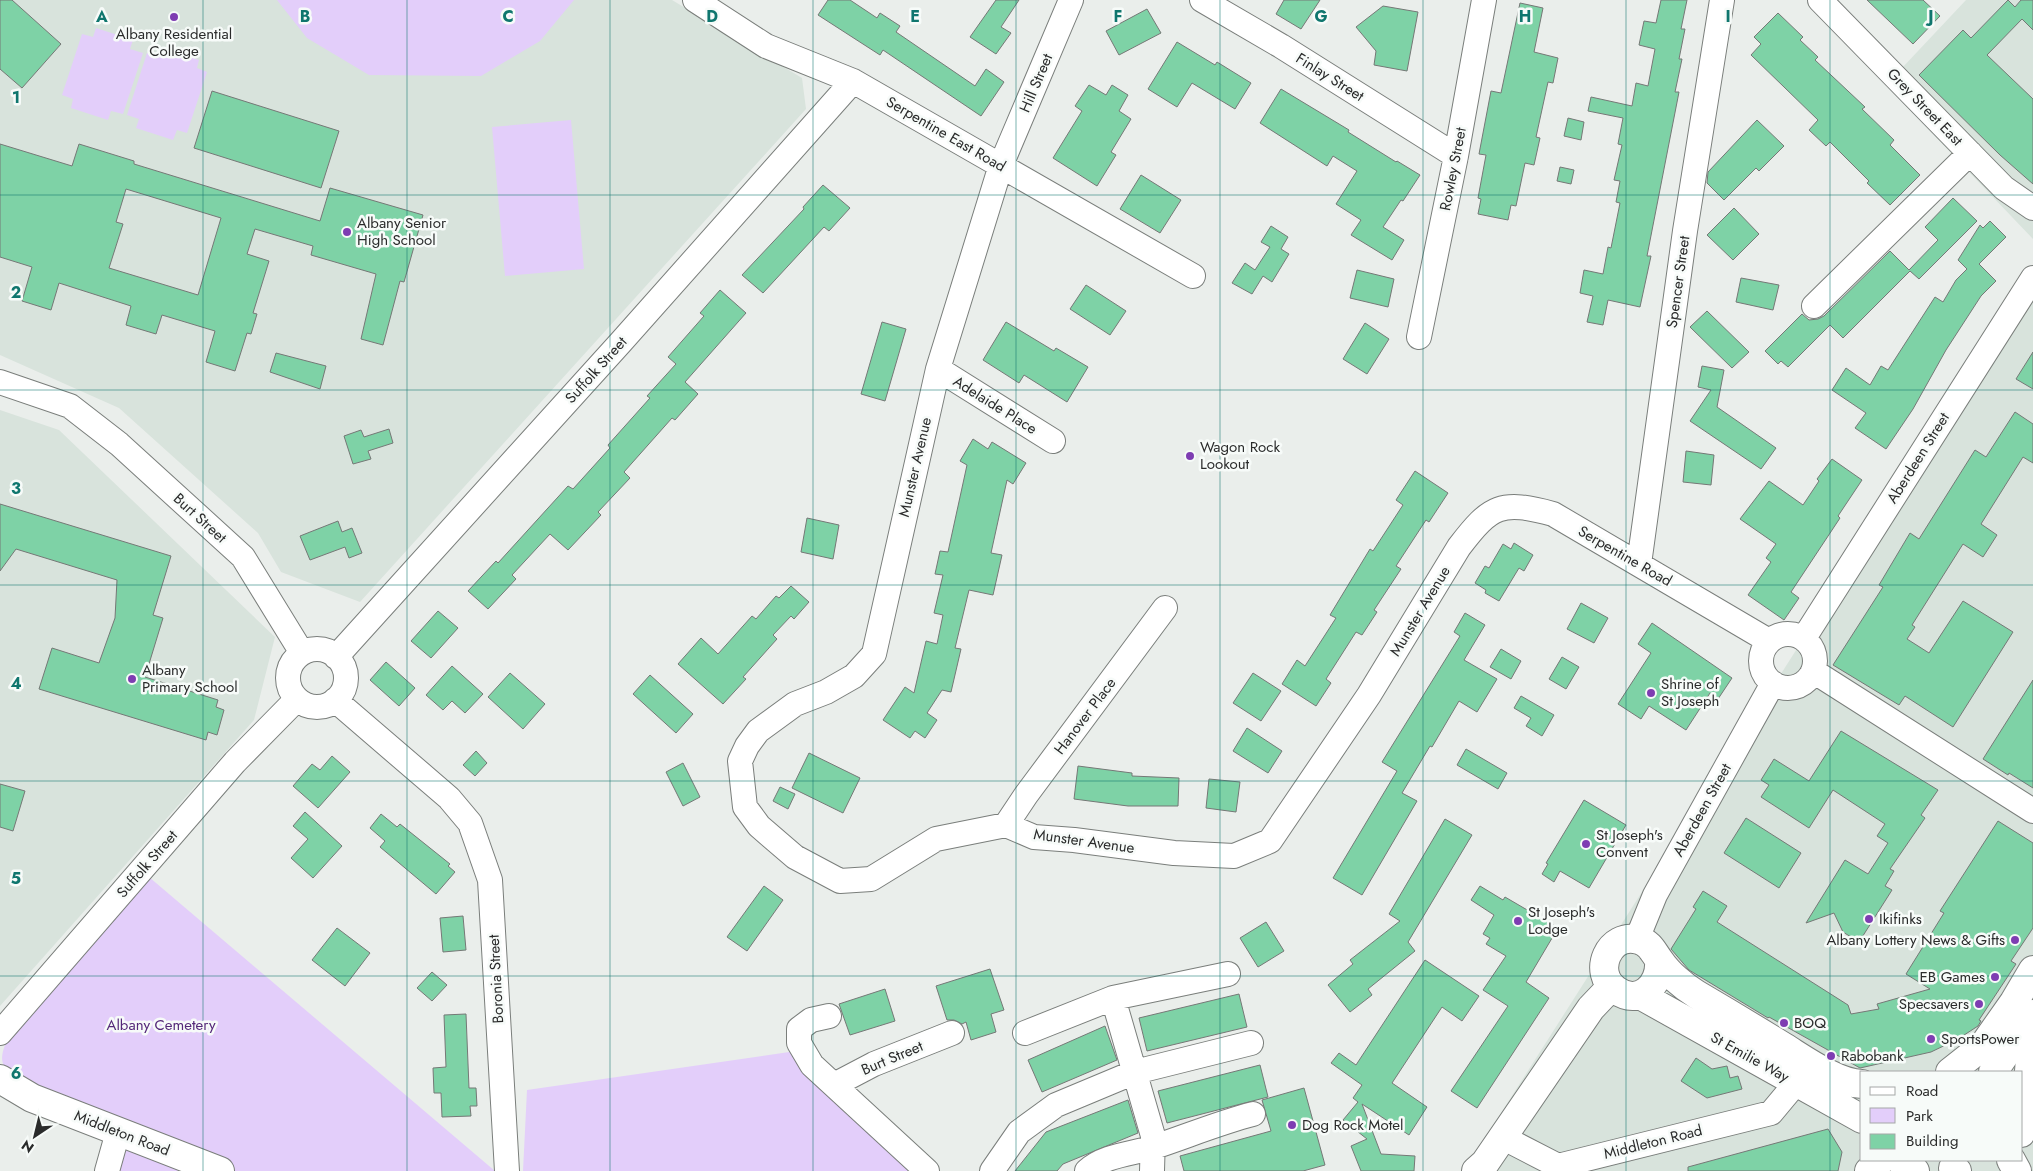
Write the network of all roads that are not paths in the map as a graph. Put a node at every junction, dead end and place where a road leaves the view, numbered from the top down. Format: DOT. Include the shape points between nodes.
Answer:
graph roads {
  1 [pos="695,0"];
  2 [pos="1071,0"];
  3 [pos="1202,0"];
  4 [pos="1484,0"];
  5 [pos="1722,0"];
  6 [pos="1820,0"];
  7 [pos="853,81"];
  8 [pos="1970,153"];
  9 [pos="1456,156"];
  10 [pos="1001,165"];
  11 [pos="2033,208"];
  12 [pos="1193,276"];
  13 [pos="2033,278"];
  14 [pos="1814,306"];
  15 [pos="1418,337"];
  16 [pos="938,369"];
  17 [pos="0,382"];
  18 [pos="1053,441"];
  19 [pos="1476,524"];
  20 [pos="1639,564"];
  21 [pos="1165,608"];
  22 [pos="1804,638"];
  23 [pos="1769,641"];
  24 [pos="302,653"];
  25 [pos="336,657"];
  26 [pos="1814,671"];
  27 [pos="1773,683"];
  28 [pos="297,699"];
  29 [pos="335,700"];
  30 [pos="2033,810"];
  31 [pos="1006,824"];
  32 [pos="1637,939"];
  33 [pos="1659,961"];
  34 [pos="2033,970"];
  35 [pos="1228,974"];
  36 [pos="1612,988"];
  37 [pos="1640,995"];
  38 [pos="1113,998"];
  39 [pos="2033,1014"];
  40 [pos="829,1016"];
  41 [pos="0,1033"];
  42 [pos="952,1033"];
  43 [pos="1026,1034"];
  44 [pos="1251,1042"];
  45 [pos="1951,1071"];
  46 [pos="1994,1071"];
  47 [pos="1134,1072"];
  48 [pos="0,1079"];
  49 [pos="1796,1083"];
  50 [pos="1860,1084"];
  51 [pos="834,1085"];
  52 [pos="1253,1114"];
  53 [pos="1860,1118"];
  54 [pos="2023,1122"];
  55 [pos="118,1132"];
  56 [pos="1502,1137"];
  57 [pos="1153,1148"];
  58 [pos="1880,1161"];
  59 [pos="107,1171"];
  60 [pos="220,1171"];
  61 [pos="507,1171"];
  62 [pos="927,1171"];
  63 [pos="992,1171"];
  64 [pos="1087,1171"];
  65 [pos="1152,1171"];
  66 [pos="1476,1171"];
  67 [pos="1869,1171"];
  1 -- 7 [label="street, Serpentine East Road" via="766,46"];
  2 -- 10 [label="street, Hill Street"];
  3 -- 9 [label="street, Finlay Street"];
  4 -- 9 [label="street, Rowley Street"];
  5 -- 20 [label="street, Spencer Street" via="1685,231"];
  6 -- 8 [label="street, Grey Street East"];
  7 -- 10 [label="street, Serpentine East Road"];
  7 -- 25 [label="street, Suffolk Street"];
  8 -- 11 [label="street, Grey Street East" via="2004,188"];
  8 -- 14 [label="street"];
  9 -- 15 [label="street, Rowley Street"];
  10 -- 12 [label="street, Serpentine East Road"];
  10 -- 16 [label="street, Munster Avenue"];
  13 -- 22 [label="street, Aberdeen Street"];
  16 -- 18 [label="street, Adelaide Place"];
  16 -- 31 [label="street, Munster Avenue" via="874,654 854,676 795,704 758,732 740,761 742,790 745,807 759,826 795,857 840,881 871,879 936,839"];
  17 -- 24 [label="street, Burt Street" via="70,406 119,444 243,557"];
  19 -- 20 [label="street, Serpentine Road" via="1493,510 1523,506 1553,514"];
  19 -- 31 [label="street, Munster Avenue" via="1369,695 1270,841 1234,856 1174,854 1034,837"];
  20 -- 23 [label="street, Serpentine Road"];
  21 -- 31 [label="street, Hanover Place"];
  22 -- 23 [label="street" via="1786,634"];
  22 -- 26 [label="street" via="1814,652"];
  23 -- 27 [label="street" via="1761,658 1766,676"];
  24 -- 25 [label="street" via="320,649"];
  24 -- 28 [label="street" via="295,659 288,675"];
  25 -- 29 [label="street" via="346,674 342,693"];
  26 -- 27 [label="street" via="1808,680 1791,688"];
  26 -- 30 [label="street"];
  27 -- 32 [label="street, Aberdeen Street" via="1655,895"];
  28 -- 29 [label="street" via="312,706"];
  28 -- 41 [label="street, Suffolk Street" via="235,762"];
  29 -- 61 [label="street, Boronia Street" via="449,798 470,823 490,880"];
  32 -- 33 [label="main road" via="1647,943"];
  32 -- 36 [label="main road" via="1617,943 1604,959 1603,969"];
  33 -- 37 [label="main road" via="1658,978"];
  33 -- 50 [label="main road, St Emilie Way" via="1687,988 1821,1069 1853,1084"];
  34 -- 45 [label="main road" via="1983,1046"];
  35 -- 38 [label="street"];
  36 -- 37 [label="main road" via="1630,996"];
  36 -- 56 [label="main road" via="1591,1008"];
  37 -- 49 [label="main road, St Emilie Way"];
  38 -- 43 [label="street"];
  38 -- 47 [label="street"];
  39 -- 46 [label="main road"];
  39 -- 54 [label="street"];
  40 -- 51 [label="street" via="810,1020 799,1029 799,1043 812,1065"];
  42 -- 51 [label="street, Burt Street" via="874,1064"];
  44 -- 47 [label="street"];
  47 -- 57 [label="street" via="1153,1136"];
  47 -- 63 [label="street" via="1056,1105 1020,1132"];
  48 -- 55 [label="main road, Middleton Road" via="32,1098"];
  49 -- 53 [label="main road, St Emilie Way"];
  49 -- 56 [label="street, Middleton Road" via="1771,1113 1558,1166"];
  51 -- 62 [label="street"];
  52 -- 57 [label="street" via="1221,1122"];
  55 -- 59 [label="street"];
  55 -- 60 [label="main road, Middleton Road"];
  56 -- 66 [label="main road"];
  57 -- 64 [label="street" via="1096,1163"];
  57 -- 65 [label="street"];
  58 -- 67 [label="main road"];
}
